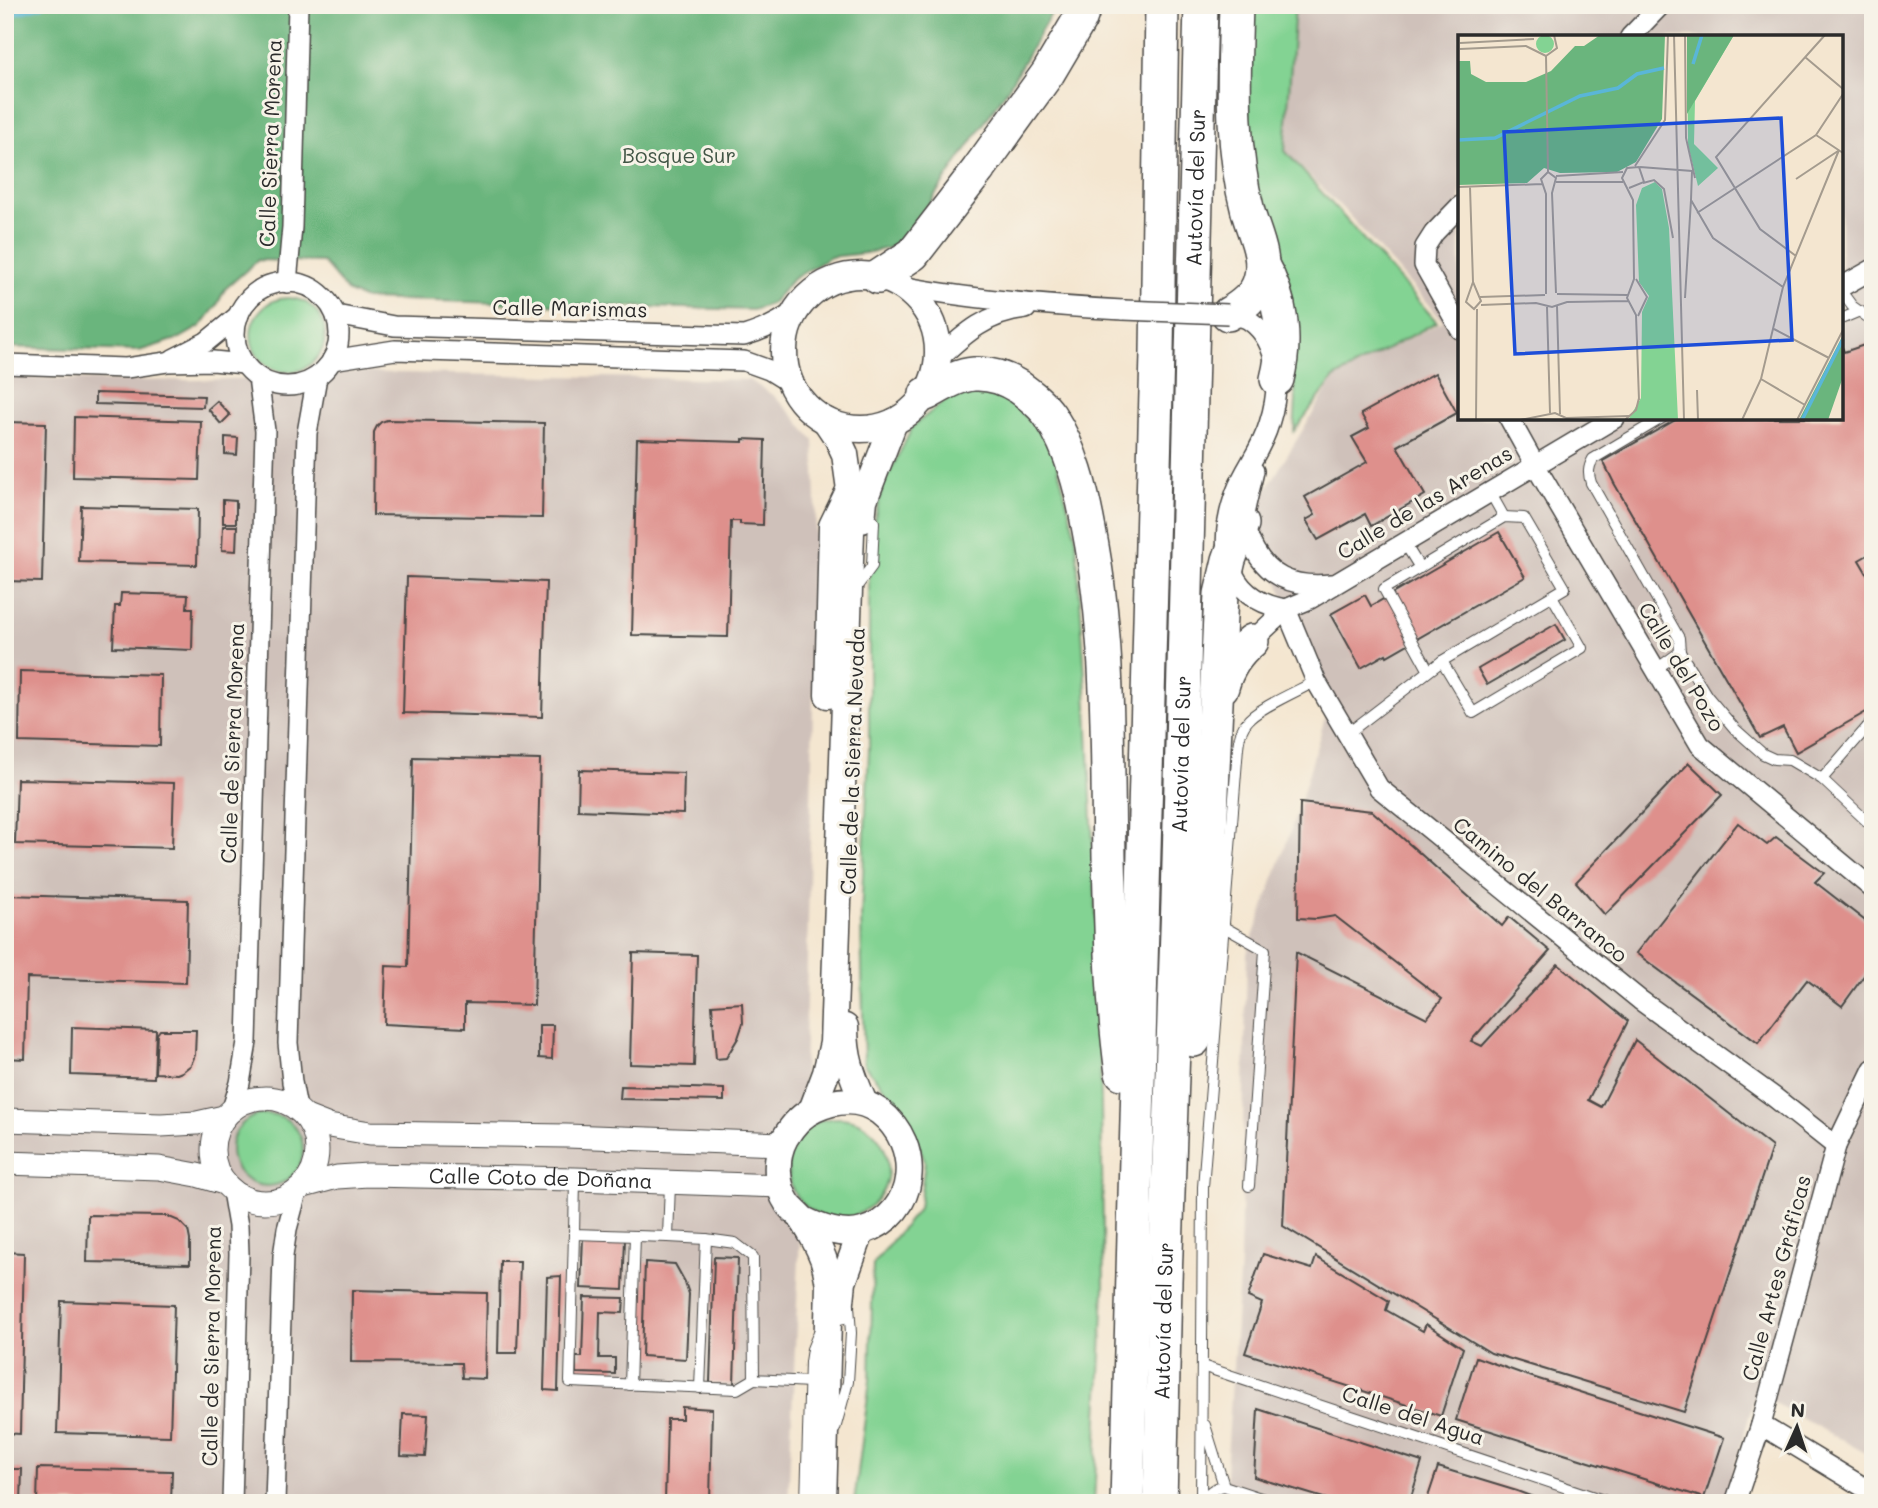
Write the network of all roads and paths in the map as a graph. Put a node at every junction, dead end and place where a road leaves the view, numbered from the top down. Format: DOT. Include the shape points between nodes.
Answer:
graph roads {
  1 [pos="298,5"];
  2 [pos="1085,5"];
  3 [pos="1162,5"];
  4 [pos="1201,5"];
  5 [pos="1217,5"];
  6 [pos="1236,5"];
  7 [pos="1661,5"];
  8 [pos="1632,35"];
  9 [pos="1198,145"];
  10 [pos="1458,208"];
  11 [pos="1262,265"];
  12 [pos="1873,269"];
  13 [pos="890,281"];
  14 [pos="287,283"];
  15 [pos="1843,288"];
  16 [pos="1843,292"];
  17 [pos="1048,306"];
  18 [pos="797,309"];
  19 [pos="1860,311"];
  20 [pos="1228,314"];
  21 [pos="239,315"];
  22 [pos="335,315"];
  23 [pos="1843,318"];
  24 [pos="1873,323"];
  25 [pos="1458,325"];
  26 [pos="939,358"];
  27 [pos="332,360"];
  28 [pos="167,362"];
  29 [pos="5,364"];
  30 [pos="251,371"];
  31 [pos="317,377"];
  32 [pos="1277,379"];
  33 [pos="790,383"];
  34 [pos="926,394"];
  35 [pos="1510,420"];
  36 [pos="1612,420"];
  37 [pos="1659,420"];
  38 [pos="826,421"];
  39 [pos="894,422"];
  40 [pos="1261,447"];
  41 [pos="1535,465"];
  42 [pos="1489,491"];
  43 [pos="855,499"];
  44 [pos="1504,517"];
  45 [pos="1242,524"];
  46 [pos="1404,542"];
  47 [pos="1229,560"];
  48 [pos="1420,568"];
  49 [pos="1285,579"];
  50 [pos="1332,584"];
  51 [pos="1552,596"];
  52 [pos="1286,609"];
  53 [pos="1252,641"];
  54 [pos="1681,652"];
  55 [pos="1442,661"];
  56 [pos="1655,670"];
  57 [pos="1429,671"];
  58 [pos="1316,681"];
  59 [pos="1217,703"];
  60 [pos="1870,724"];
  61 [pos="1347,734"];
  62 [pos="1822,779"];
  63 [pos="1873,827"];
  64 [pos="1873,889"];
  65 [pos="1224,928"];
  66 [pos="1873,1069"];
  67 [pos="863,1103"];
  68 [pos="812,1110"];
  69 [pos="228,1113"];
  70 [pos="302,1113"];
  71 [pos="5,1120"];
  72 [pos="782,1144"];
  73 [pos="1836,1146"];
  74 [pos="5,1163"];
  75 [pos="1135,1178"];
  76 [pos="575,1179"];
  77 [pos="670,1182"];
  78 [pos="1168,1183"];
  79 [pos="780,1186"];
  80 [pos="1249,1186"];
  81 [pos="228,1187"];
  82 [pos="300,1189"];
  83 [pos="802,1219"];
  84 [pos="861,1232"];
  85 [pos="574,1234"];
  86 [pos="635,1236"];
  87 [pos="668,1237"];
  88 [pos="706,1239"];
  89 [pos="828,1312"];
  90 [pos="1202,1366"];
  91 [pos="754,1379"];
  92 [pos="810,1382"];
  93 [pos="630,1385"];
  94 [pos="701,1388"];
  95 [pos="1201,1414"];
  96 [pos="1761,1424"];
  97 [pos="1224,1486"];
  98 [pos="1873,1493"];
  99 [pos="232,1503"];
  100 [pos="275,1503"];
  101 [pos="806,1503"];
  102 [pos="823,1503"];
  103 [pos="833,1503"];
  104 [pos="1127,1503"];
  105 [pos="1160,1503"];
  106 [pos="1201,1503"];
  107 [pos="1276,1503"];
  108 [pos="1612,1503"];
  109 [pos="1735,1503"];
  1 -- 14 [label="street, Calle Sierra Morena"];
  2 -- 13 [label="highway" via="1048,73"];
  3 -- 75 [label="highway, Autovía del Sur"];
  4 -- 9 [label="highway, Autovía del Sur"];
  5 -- 9 [label="highway" via="1213,77"];
  6 -- 11 [label="highway" via="1236,146"];
  7 -- 8 [label="street"];
  9 -- 78 [label="highway, Autovía del Sur"];
  10 -- 25 [label="street" via="1425,247 1424,265"];
  11 -- 20 [label="highway" via="1255,291"];
  11 -- 32 [label="highway" via="1272,282 1280,314 1283,349"];
  12 -- 15 [label="street"];
  13 -- 17 [label="street" via="962,297"];
  13 -- 18 [label="main road" via="860,275 841,278 824,284"];
  13 -- 26 [label="main road" via="918,299 930,317"];
  14 -- 21 [label="street" via="258,291"];
  14 -- 22 [label="street" via="316,291"];
  16 -- 19 [label="lane"];
  17 -- 20 [label="street, bridge"];
  17 -- 26 [label="street" via="1013,310 978,325"];
  18 -- 22 [label="street, Calle Marismas" via="766,330 744,336 394,326"];
  18 -- 33 [label="main road" via="785,337"];
  19 -- 23 [label="lane"];
  19 -- 24 [label="lane"];
  20 -- 32 [label="street" via="1247,318 1262,332 1271,348"];
  21 -- 28 [label="street" via="206,342"];
  21 -- 30 [label="street" via="237,349"];
  22 -- 27 [label="street" via="338,346"];
  26 -- 34 [label="main road"];
  27 -- 31 [label="street"];
  27 -- 33 [label="street" via="394,350 744,361"];
  28 -- 29 [label="street" via="126,368"];
  28 -- 30 [label="street" via="213,361"];
  30 -- 31 [label="street" via="272,384 287,386"];
  30 -- 69 [label="street, Calle de Sierra Morena" via="265,431 250,947 247,1042 240,1083"];
  31 -- 70 [label="street" via="307,433 288,1043 292,1082"];
  32 -- 40 [label="street"];
  33 -- 38 [label="main road" via="811,411"];
  34 -- 39 [label="main road"];
  34 -- 75 [label="highway" via="973,374 1003,377 1017,386 1049,414 1083,495 1098,574 1111,960"];
  35 -- 41 [label="street, Calle del Pozo"];
  36 -- 41 [label="street, Calle de las Arenas"];
  37 -- 54 [label="lane" via="1593,459 1588,474 1679,638"];
  38 -- 39 [label="main road" via="860,429"];
  38 -- 43 [label="main road, Calle de la Sierra Nevada" via="845,454"];
  39 -- 43 [label="main road, Calle de la Sierra Nevada" via="864,500"];
  40 -- 45 [label="street"];
  40 -- 47 [label="street" via="1230,509 1226,527"];
  41 -- 42 [label="street, Calle de las Arenas"];
  41 -- 56 [label="street, Calle del Pozo"];
  42 -- 44 [label="lane"];
  42 -- 46 [label="street, Calle de las Arenas"];
  43 -- 67 [label="main road, Calle de la Sierra Nevada" via="858,585 845,1053"];
  43 -- 68 [label="main road" via="832,526 822,905 826,1073"];
  44 -- 48 [label="lane"];
  44 -- 51 [label="lane" via="1524,518 1565,588"];
  45 -- 47 [label="highway"];
  45 -- 49 [label="street" via="1264,565"];
  46 -- 48 [label="lane"];
  46 -- 50 [label="street, Calle de las Arenas"];
  47 -- 52 [label="street" via="1235,578 1250,596"];
  47 -- 59 [label="highway" via="1221,594"];
  48 -- 57 [label="lane" via="1384,589"];
  49 -- 50 [label="street"];
  49 -- 52 [label="street"];
  50 -- 52 [label="street, Calle de las Arenas"];
  51 -- 55 [label="lane"];
  51 -- 55 [label="lane" via="1582,648 1473,713"];
  52 -- 53 [label="street, Calle de las Arenas"];
  52 -- 58 [label="street, Camino del Barranco"];
  53 -- 59 [label="highway" via="1229,667"];
  54 -- 56 [label="lane"];
  54 -- 62 [label="lane" via="1707,696 1735,729 1763,754 1790,760"];
  55 -- 57 [label="lane"];
  56 -- 64 [label="street, Calle del Pozo" via="1700,745"];
  57 -- 61 [label="lane"];
  58 -- 61 [label="street, Camino del Barranco"];
  58 -- 65 [label="lane" via="1259,712 1246,722 1240,736"];
  59 -- 78 [label="highway" via="1206,923 1188,1100 1182,1141"];
  60 -- 62 [label="lane"];
  61 -- 73 [label="street, Camino del Barranco" via="1379,788 1640,1000"];
  62 -- 63 [label="lane"];
  65 -- 80 [label="lane" via="1265,950"];
  65 -- 90 [label="lane" via="1203,1187"];
  66 -- 73 [label="street, Calle Artes Gráficas"];
  67 -- 68 [label="main road" via="842,1100"];
  67 -- 84 [label="main road" via="899,1131 910,1163 903,1197 892,1212"];
  68 -- 72 [label="main road" via="792,1126"];
  69 -- 70 [label="street" via="248,1101 265,1098 282,1100"];
  69 -- 71 [label="street" via="197,1123 161,1125"];
  69 -- 81 [label="street" via="212,1150"];
  70 -- 72 [label="street, Calle Coto de Doñana" via="329,1126 370,1133"];
  70 -- 82 [label="street" via="315,1134 318,1152 314,1170"];
  72 -- 79 [label="main road"];
  73 -- 96 [label="street, Calle Artes Gráficas"];
  74 -- 81 [label="street" via="159,1168"];
  75 -- 104 [label="highway, Autovía del Sur"];
  76 -- 77 [label="street, Calle Coto de Doñana"];
  76 -- 82 [label="street, Calle Coto de Doñana" via="368,1175 337,1177"];
  76 -- 85 [label="lane"];
  77 -- 79 [label="street, Calle Coto de Doñana"];
  77 -- 87 [label="lane"];
  78 -- 105 [label="highway, Autovía del Sur"];
  79 -- 83 [label="main road"];
  81 -- 82 [label="street" via="264,1203"];
  81 -- 99 [label="street, Calle de Sierra Morena" via="238,1226 239,1254"];
  82 -- 100 [label="street" via="283,1256"];
  83 -- 84 [label="main road" via="836,1232"];
  83 -- 89 [label="main road" via="823,1258"];
  84 -- 103 [label="main road" via="843,1282 840,1307"];
  85 -- 86 [label="lane"];
  85 -- 93 [label="lane" via="570,1382"];
  86 -- 87 [label="lane"];
  86 -- 93 [label="lane"];
  87 -- 88 [label="lane"];
  88 -- 91 [label="lane" via="735,1243 753,1257"];
  88 -- 94 [label="lane"];
  89 -- 92 [label="lane" via="812,1349"];
  89 -- 102 [label="main road"];
  90 -- 95 [label="lane"];
  90 -- 108 [label="lane, Calle del Agua"];
  91 -- 92 [label="lane"];
  91 -- 94 [label="lane" via="737,1389"];
  92 -- 101 [label="lane"];
  93 -- 94 [label="lane"];
  95 -- 97 [label="lane"];
  95 -- 106 [label="lane"];
  96 -- 98 [label="street"];
  96 -- 109 [label="street, Calle Artes Gráficas"];
  97 -- 106 [label="lane" via="1215,1488"];
  97 -- 107 [label="lane"];
}
